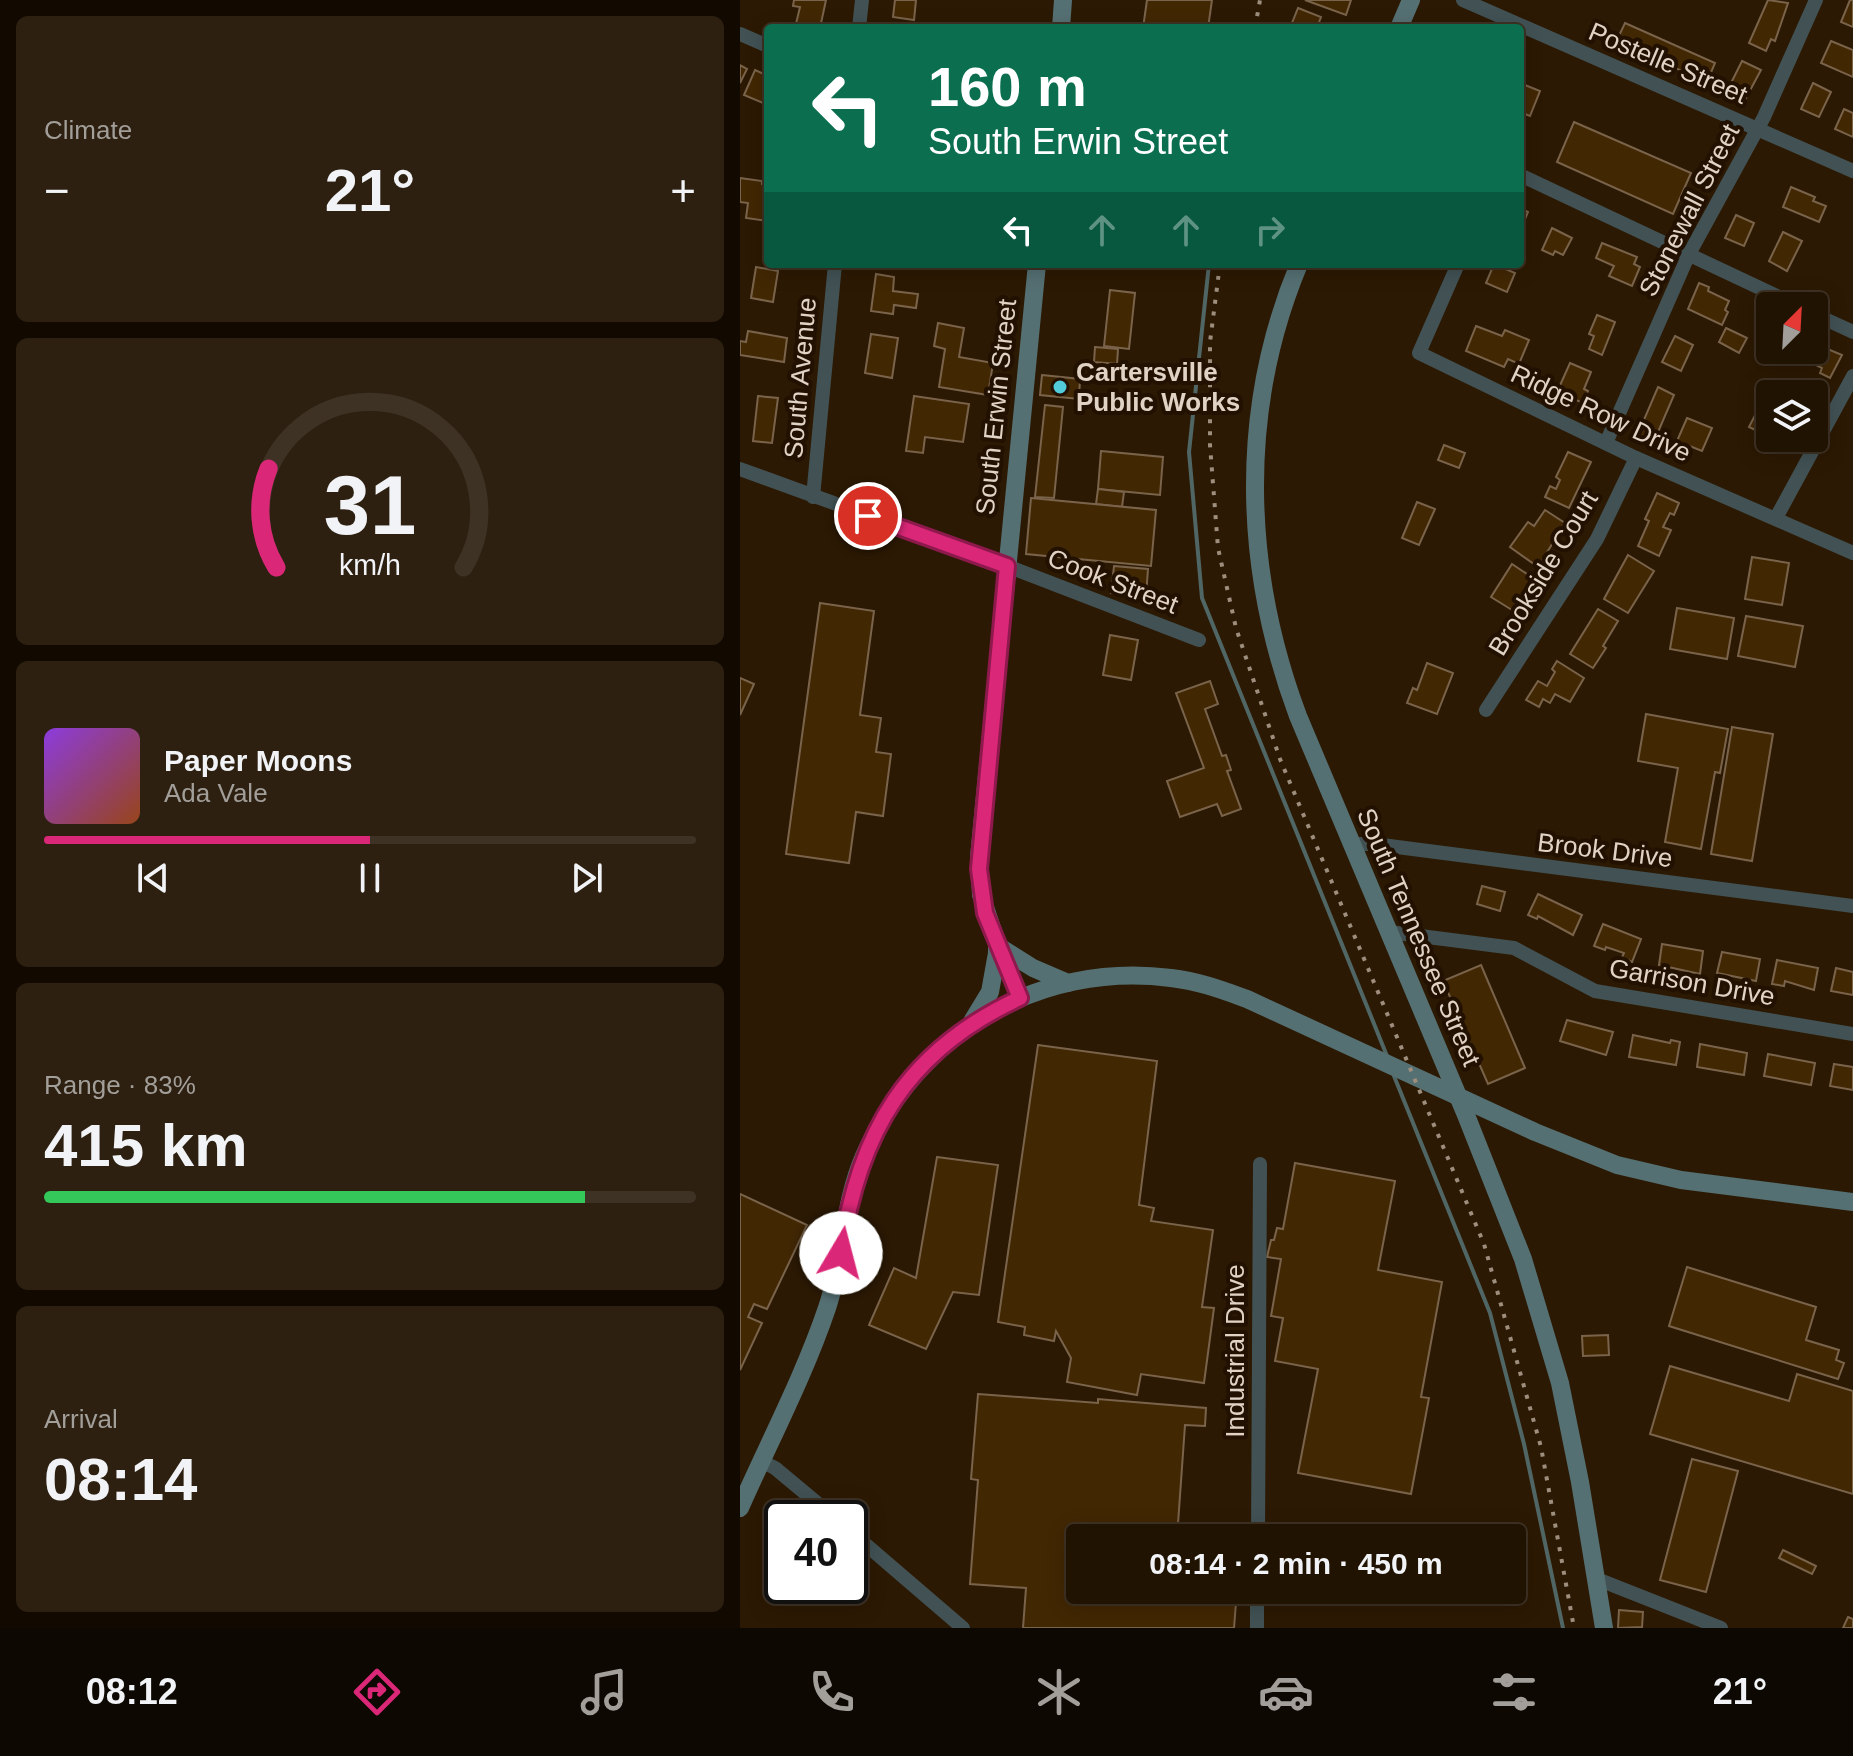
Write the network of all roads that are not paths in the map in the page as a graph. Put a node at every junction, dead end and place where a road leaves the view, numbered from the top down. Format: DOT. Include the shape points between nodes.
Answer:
graph roads {
  1 [pos="862,0"];
  2 [pos="1063,0"];
  3 [pos="1411,0"];
  4 [pos="1463,0"];
  5 [pos="1816,0"];
  6 [pos="859,24"];
  7 [pos="1061,24"];
  8 [pos="1401,24"];
  9 [pos="1518,24"];
  10 [pos="1524,26"];
  11 [pos="740,34"];
  12 [pos="764,44"];
  13 [pos="1758,128"];
  14 [pos="1853,171"];
  15 [pos="1524,177"];
  16 [pos="1689,254"];
  17 [pos="835,268"];
  18 [pos="1037,268"];
  19 [pos="1298,268"];
  20 [pos="1456,268"];
  21 [pos="1769,292"];
  22 [pos="1828,320"];
  23 [pos="1853,332"];
  24 [pos="1853,376"];
  25 [pos="1606,443"];
  26 [pos="1636,458"];
  27 [pos="740,469"];
  28 [pos="813,497"];
  29 [pos="1776,518"];
  30 [pos="1853,553"];
  31 [pos="1007,566"];
  32 [pos="1199,640"];
  33 [pos="1486,710"];
  34 [pos="1351,844"];
  35 [pos="1853,906"];
  36 [pos="1389,932"];
  37 [pos="997,945"];
  38 [pos="1068,983"];
  39 [pos="1020,998"];
  40 [pos="970,1025"];
  41 [pos="1853,1034"];
  42 [pos="1260,1164"];
  43 [pos="1853,1202"];
  44 [pos="761,1461"];
  45 [pos="813,1500"];
  46 [pos="740,1508"];
  47 [pos="1258,1524"];
  48 [pos="868,1546"];
  49 [pos="1597,1579"];
  50 [pos="1257,1604"];
  51 [pos="963,1628"];
  52 [pos="1257,1628"];
  53 [pos="1604,1628"];
  54 [pos="1721,1628"];
  1 -- 6 [label="street"];
  2 -- 7 [label="street"];
  3 -- 8 [label="street"];
  4 -- 9 [label="street, Postelle Street"];
  5 -- 13 [label="street, Stonewall Street"];
  10 -- 13 [label="street, Postelle Street"];
  11 -- 12 [label="street"];
  13 -- 14 [label="street, Postelle Street"];
  13 -- 16 [label="street, Stonewall Street"];
  15 -- 16 [label="street"];
  16 -- 21 [label="street"];
  16 -- 25 [label="street, Stonewall Street"];
  17 -- 28 [label="street, South Avenue"];
  18 -- 31 [label="street, South Erwin Street"];
  19 -- 34 [label="street, South Tennessee Street" via="1276,330 1260,403 1254,481 1258,558 1280,665"];
  20 -- 25 [label="street, Ridge Row Drive" via="1419,353"];
  22 -- 23 [label="street"];
  24 -- 29 [label="street"];
  25 -- 26 [label="street, Ridge Row Drive"];
  26 -- 29 [label="street, Ridge Row Drive"];
  26 -- 33 [label="street, Brookside Court" via="1597,539"];
  27 -- 28 [label="street, Cook Street"];
  28 -- 31 [label="street, Cook Street"];
  29 -- 30 [label="street, Ridge Row Drive"];
  31 -- 32 [label="street, Cook Street"];
  31 -- 37 [label="street, South Erwin Street" via="979,869 981,895"];
  34 -- 35 [label="street, Brook Drive"];
  34 -- 36 [label="street, South Tennessee Street"];
  36 -- 41 [label="street, Garrison Drive" via="1514,948 1595,991"];
  36 -- 49 [label="street, South Tennessee Street" via="1532,1286 1560,1383"];
  37 -- 38 [label="street"];
  37 -- 39 [label="street, South Erwin Street"];
  37 -- 40 [label="street" via="990,992"];
  38 -- 39 [label="street"];
  38 -- 43 [label="street" via="1127,976 1188,981 1247,999 1599,1159 1646,1173"];
  39 -- 40 [label="street"];
  40 -- 44 [label="street" via="922,1065 875,1131 854,1182 827,1310"];
  42 -- 47 [label="street, Industrial Drive"];
  44 -- 45 [label="street"];
  44 -- 46 [label="street"];
  48 -- 51 [label="street"];
  49 -- 53 [label="street, South Tennessee Street"];
  49 -- 54 [label="street"];
  50 -- 52 [label="street"];
}
